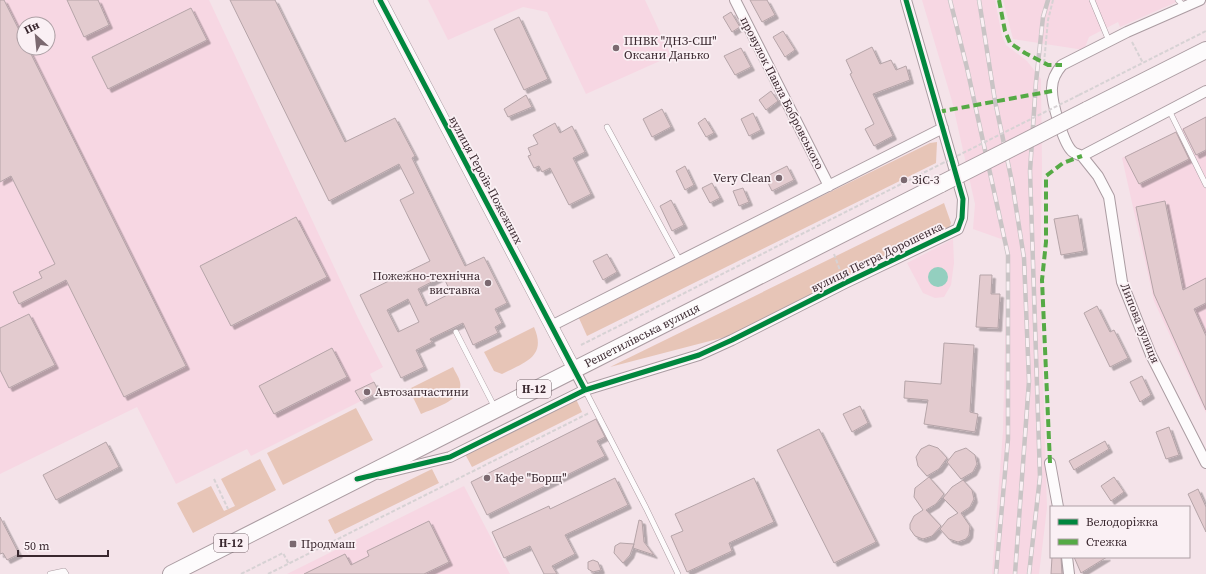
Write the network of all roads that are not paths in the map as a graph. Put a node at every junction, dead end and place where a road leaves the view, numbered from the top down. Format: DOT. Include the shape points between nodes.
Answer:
graph roads {
  1 [pos="380,0"];
  2 [pos="735,0"];
  3 [pos="906,0"];
  4 [pos="1092,0"];
  5 [pos="1200,0"];
  6 [pos="1182,3"];
  7 [pos="1109,42"];
  8 [pos="1206,50"];
  9 [pos="1206,91"];
  10 [pos="1169,110"];
  11 [pos="608,127"];
  12 [pos="943,128"];
  13 [pos="1082,156"];
  14 [pos="1206,185"];
  15 [pos="829,186"];
  16 [pos="680,261"];
  17 [pos="551,326"];
  18 [pos="456,332"];
  19 [pos="574,369"];
  20 [pos="585,390"];
  21 [pos="495,409"];
  22 [pos="1050,463"];
  23 [pos="1206,464"];
  24 [pos="357,479"];
  25 [pos="1058,506"];
  26 [pos="1067,558"];
  27 [pos="50,574"];
  28 [pos="66,574"];
  29 [pos="171,574"];
  30 [pos="678,574"];
  31 [pos="1069,574"];
  1 -- 17 [label="street, вулиця Героїв-Пожежних"];
  2 -- 15 [label="street, провулок Павла Бобровського"];
  3 -- 12 [label="street, вулиця Петра Дорошенка"];
  4 -- 7 [label="lane"];
  5 -- 6 [label="street, Липова вулиця"];
  6 -- 7 [label="street, Липова вулиця"];
  7 -- 13 [label="street, Липова вулиця" via="1062,65 1055,74 1052,99 1067,145 1073,152"];
  8 -- 19 [label="main road, Решетилівська вулиця, bridge"];
  9 -- 10 [label="street"];
  10 -- 13 [label="street"];
  10 -- 14 [label="lane"];
  11 -- 16 [label="lane"];
  12 -- 15 [label="street"];
  12 -- 20 [label="street, вулиця Петра Дорошенка" via="963,200 962,218 958,229 699,355"];
  13 -- 23 [label="street, Липова вулиця" via="1098,176 1109,197 1122,282 1151,355"];
  15 -- 16 [label="street"];
  16 -- 17 [label="street"];
  17 -- 19 [label="street, вулиця Героїв-Пожежних"];
  18 -- 21 [label="lane"];
  19 -- 20 [label="street"];
  19 -- 21 [label="main road, Решетилівська вулиця / Н-12"];
  20 -- 24 [label="street, вулиця Петра Дорошенка" via="450,457"];
  20 -- 30 [label="lane"];
  21 -- 24 [label="main road, Решетилівська вулиця / Н-12"];
  22 -- 25 [label="street"];
  24 -- 29 [label="main road, Решетилівська вулиця / Н-12"];
  26 -- 31 [label="street"];
  27 -- 28 [label="lane" via="64,571"];
}
